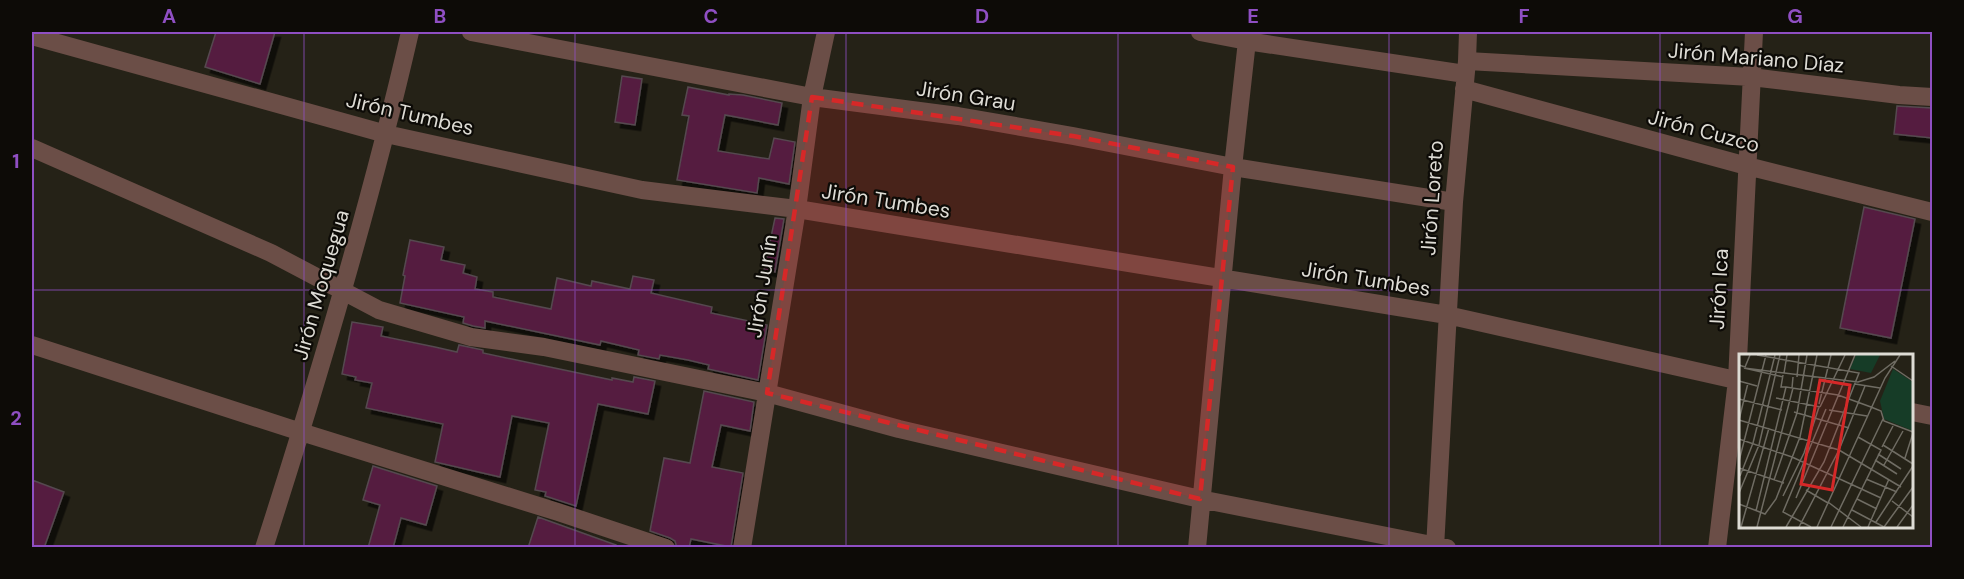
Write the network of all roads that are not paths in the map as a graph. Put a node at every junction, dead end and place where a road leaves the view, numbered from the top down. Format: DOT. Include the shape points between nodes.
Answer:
graph roads {
  1 [pos="410,32"];
  2 [pos="471,32"];
  3 [pos="826,32"];
  4 [pos="1200,32"];
  5 [pos="1468,32"];
  6 [pos="1754,32"];
  7 [pos="32,36"];
  8 [pos="1248,36"];
  9 [pos="1465,75"];
  10 [pos="1751,77"];
  11 [pos="812,97"];
  12 [pos="1932,97"];
  13 [pos="386,134"];
  14 [pos="32,148"];
  15 [pos="1747,166"];
  16 [pos="1233,167"];
  17 [pos="1454,202"];
  18 [pos="797,209"];
  19 [pos="1932,212"];
  20 [pos="1222,278"];
  21 [pos="343,291"];
  22 [pos="1447,315"];
  23 [pos="32,345"];
  24 [pos="1740,354"];
  25 [pos="1739,380"];
  26 [pos="767,393"];
  27 [pos="1913,412"];
  28 [pos="1932,416"];
  29 [pos="301,432"];
  30 [pos="1200,499"];
  31 [pos="1439,547"];
  32 [pos="264,548"];
  33 [pos="666,548"];
  34 [pos="742,548"];
  35 [pos="1197,548"];
  36 [pos="1717,548"];
  1 -- 13 [label="street, Jirón Moquegua"];
  2 -- 11 [label="street, Jirón Grau"];
  3 -- 11 [label="street, Jirón Junín"];
  4 -- 8 [label="street, Jirón Mariano Díaz"];
  5 -- 9 [label="street, Jirón Loreto"];
  6 -- 10 [label="street, Jirón Ica"];
  7 -- 13 [label="street, Jirón Tumbes"];
  8 -- 9 [label="street, Jirón Mariano Díaz"];
  8 -- 16 [label="street"];
  9 -- 10 [label="street, Jirón Mariano Díaz"];
  9 -- 15 [label="street, Jirón Cuzco"];
  9 -- 17 [label="street, Jirón Loreto"];
  10 -- 12 [label="street, Jirón Mariano Díaz"];
  10 -- 15 [label="street, Jirón Ica"];
  11 -- 16 [label="street, Jirón Grau" via="958,116"];
  11 -- 18 [label="street, Jirón Junín"];
  13 -- 18 [label="street, Jirón Tumbes" via="642,189"];
  13 -- 21 [label="street, Jirón Moquegua"];
  14 -- 21 [label="street" via="271,253"];
  15 -- 19 [label="street, Jirón Cuzco"];
  15 -- 24 [label="street, Jirón Ica"];
  16 -- 17 [label="street, Jirón Grau"];
  16 -- 20 [label="street"];
  17 -- 22 [label="street, Jirón Loreto"];
  18 -- 20 [label="street, Jirón Tumbes"];
  18 -- 26 [label="street, Jirón Junín"];
  20 -- 22 [label="street, Jirón Tumbes"];
  20 -- 30 [label="street"];
  21 -- 26 [label="street" via="379,310 471,337 544,347"];
  21 -- 29 [label="street, Jirón Moquegua"];
  22 -- 25 [label="street, Jirón Tumbes"];
  22 -- 31 [label="street, Jirón Loreto"];
  23 -- 29 [label="street"];
  25 -- 36 [label="street, Jirón Ica"];
  26 -- 30 [label="street" via="899,429"];
  26 -- 34 [label="street, Jirón Junín"];
  27 -- 28 [label="street"];
  29 -- 32 [label="street, Jirón Moquegua"];
  29 -- 33 [label="street"];
  30 -- 31 [label="street"];
  30 -- 35 [label="street"];
}
